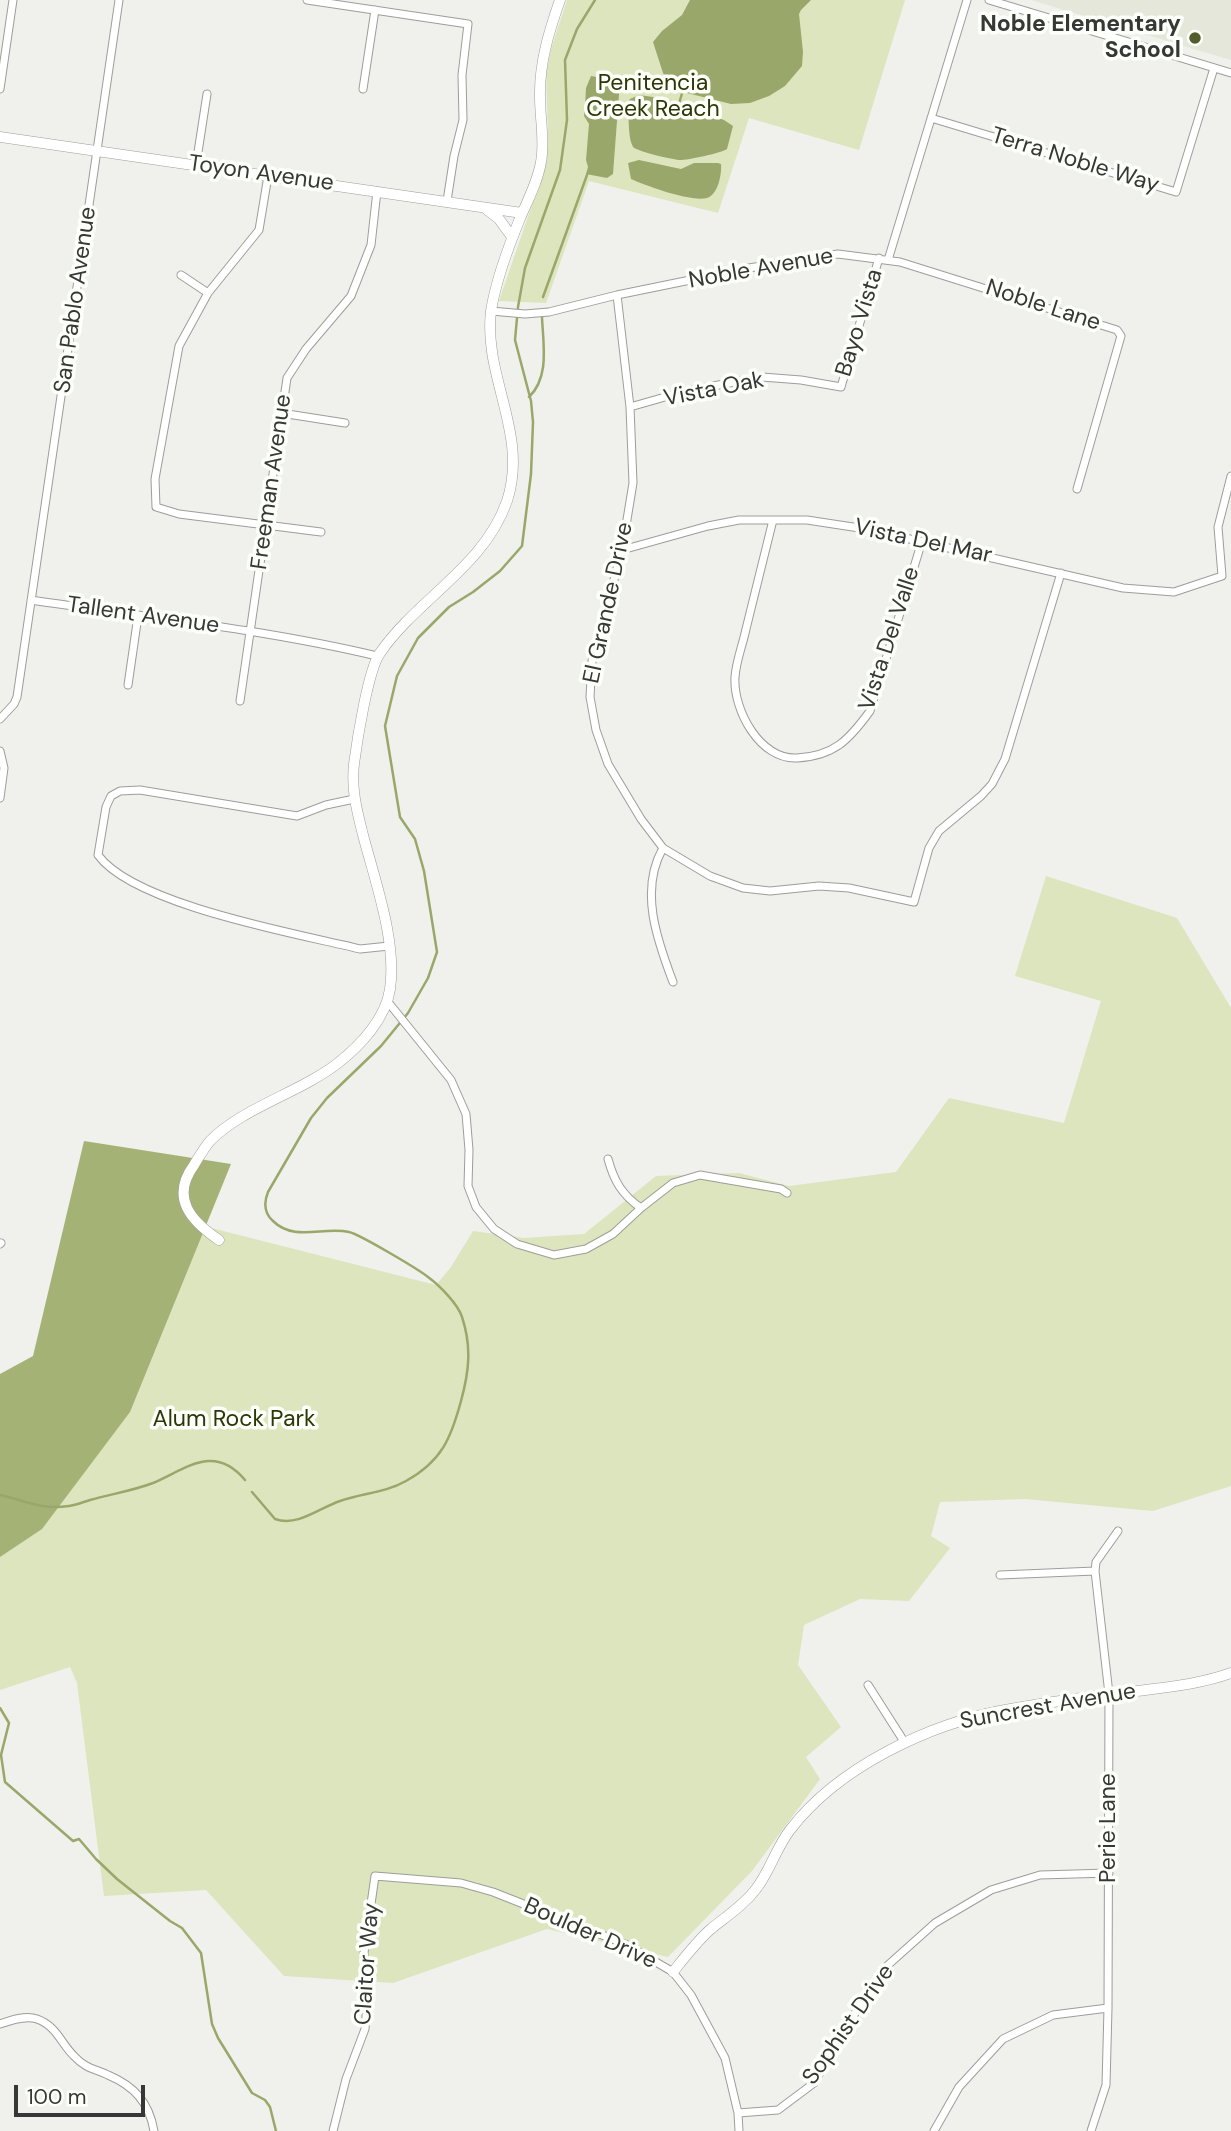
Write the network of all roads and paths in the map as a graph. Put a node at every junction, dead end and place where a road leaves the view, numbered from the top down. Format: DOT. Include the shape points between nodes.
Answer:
graph roads {
  1 [pos="13,0"];
  2 [pos="119,0"];
  3 [pos="307,0"];
  4 [pos="560,0"];
  5 [pos="967,0"];
  6 [pos="989,0"];
  7 [pos="375,10"];
  8 [pos="4,34"];
  9 [pos="1214,68"];
  10 [pos="1231,73"];
  11 [pos="0,89"];
  12 [pos="363,89"];
  13 [pos="207,94"];
  14 [pos="931,118"];
  15 [pos="0,136"];
  16 [pos="98,151"];
  17 [pos="196,165"];
  18 [pos="268,176"];
  19 [pos="377,191"];
  20 [pos="447,201"];
  21 [pos="483,206"];
  22 [pos="522,213"];
  23 [pos="512,237"];
  24 [pos="884,259"];
  25 [pos="181,275"];
  26 [pos="208,293"];
  27 [pos="617,295"];
  28 [pos="491,311"];
  29 [pos="841,387"];
  30 [pos="630,407"];
  31 [pos="281,412"];
  32 [pos="345,423"];
  33 [pos="1231,476"];
  34 [pos="1077,489"];
  35 [pos="773,520"];
  36 [pos="265,524"];
  37 [pos="321,532"];
  38 [pos="922,541"];
  39 [pos="622,550"];
  40 [pos="1061,572"];
  41 [pos="31,600"];
  42 [pos="138,616"];
  43 [pos="251,632"];
  44 [pos="377,656"];
  45 [pos="128,685"];
  46 [pos="240,701"];
  47 [pos="0,719"];
  48 [pos="0,751"];
  49 [pos="0,798"];
  50 [pos="354,799"];
  51 [pos="663,848"];
  52 [pos="389,946"];
  53 [pos="673,982"];
  54 [pos="388,1002"];
  55 [pos="608,1159"];
  56 [pos="786,1193"];
  57 [pos="641,1208"];
  58 [pos="219,1240"];
  59 [pos="1118,1531"];
  60 [pos="1095,1571"];
  61 [pos="1000,1575"];
  62 [pos="1231,1673"];
  63 [pos="868,1685"];
  64 [pos="1109,1694"];
  65 [pos="905,1743"];
  66 [pos="1109,1873"];
  67 [pos="375,1876"];
  68 [pos="673,1972"];
  69 [pos="1108,2008"];
  70 [pos="0,2024"];
  71 [pos="738,2113"];
  72 [pos="153,2131"];
  73 [pos="333,2131"];
  74 [pos="739,2131"];
  75 [pos="934,2131"];
  76 [pos="1091,2131"];
  1 -- 8 [label="street"];
  2 -- 16 [label="street, San Pablo Avenue"];
  3 -- 7 [label="street"];
  4 -- 22 [label="street" via="540,77 541,161"];
  5 -- 14 [label="street"];
  6 -- 9 [label="street"];
  7 -- 12 [label="street"];
  7 -- 20 [label="street" via="468,24 463,120"];
  8 -- 11 [label="street"];
  9 -- 10 [label="street"];
  9 -- 14 [label="street, Terra Noble Way" via="1176,192"];
  13 -- 17 [label="street"];
  14 -- 24 [label="street"];
  15 -- 16 [label="street, Toyon Avenue"];
  16 -- 17 [label="street, Toyon Avenue"];
  16 -- 41 [label="street, San Pablo Avenue"];
  17 -- 18 [label="street, Toyon Avenue"];
  18 -- 19 [label="street, Toyon Avenue"];
  18 -- 26 [label="street" via="259,230"];
  19 -- 20 [label="street, Toyon Avenue"];
  19 -- 31 [label="street, Freeman Avenue" via="372,245 351,296 288,378"];
  20 -- 21 [label="street, Toyon Avenue"];
  21 -- 22 [label="street, Toyon Avenue"];
  21 -- 23 [label="street"];
  22 -- 23 [label="street"];
  23 -- 28 [label="street"];
  24 -- 27 [label="street, Noble Avenue" via="838,254"];
  24 -- 29 [label="street, Bayo Vista"];
  24 -- 34 [label="street, Noble Lane" via="1117,330 1121,336"];
  25 -- 26 [label="street"];
  26 -- 36 [label="street" via="179,346 156,479 156,508"];
  27 -- 28 [label="street, Noble Avenue" via="549,313"];
  27 -- 30 [label="street, El Grande Drive"];
  28 -- 44 [label="street" via="493,355 513,443 507,500 478,553"];
  29 -- 30 [label="street, Vista Oak" via="762,377"];
  30 -- 39 [label="street, El Grande Drive" via="633,483"];
  31 -- 32 [label="street"];
  31 -- 36 [label="street, Freeman Avenue"];
  33 -- 40 [label="street, Vista Del Mar" via="1218,527 1222,576 1174,592 1124,588"];
  35 -- 38 [label="street, Vista Del Mar" via="807,520"];
  35 -- 38 [label="street, Vista Del Valle" via="735,677 741,707 755,736 776,755 791,758 821,755 838,746 853,735 870,711"];
  35 -- 39 [label="street, Vista Del Mar" via="708,526"];
  36 -- 37 [label="street"];
  36 -- 43 [label="street, Freeman Avenue"];
  38 -- 40 [label="street, Vista Del Mar"];
  39 -- 51 [label="street, El Grande Drive" via="592,661 590,697 608,764"];
  40 -- 51 [label="street, El Grande Drive" via="1004,759 992,784 939,831 929,848 914,902 849,888 743,888 710,876"];
  41 -- 42 [label="street, Tallent Avenue"];
  41 -- 47 [label="street" via="17,697"];
  42 -- 43 [label="street, Tallent Avenue"];
  42 -- 45 [label="street"];
  43 -- 44 [label="street, Tallent Avenue"];
  43 -- 46 [label="street, Freeman Avenue"];
  44 -- 50 [label="street" via="354,767"];
  48 -- 49 [label="street" via="4,768"];
  50 -- 52 [label="street"];
  50 -- 52 [label="street" via="297,816 140,790 120,791 106,807 98,855 114,871 189,907 360,949"];
  51 -- 53 [label="street" via="655,861 652,909 659,947"];
  52 -- 54 [label="street"];
  54 -- 57 [label="street" via="451,1080 466,1114 468,1186 476,1207 495,1229 517,1244 554,1255 586,1249 612,1234"];
  54 -- 58 [label="street" via="372,1029 336,1065 238,1120 210,1141 187,1175 185,1207"];
  55 -- 57 [label="street" via="613,1179 626,1198"];
  56 -- 57 [label="street" via="700,1175 673,1183"];
  59 -- 60 [label="street" via="1096,1562"];
  60 -- 61 [label="street"];
  60 -- 64 [label="street, Perie Lane"];
  62 -- 64 [label="street, Suncrest Avenue" via="1184,1685"];
  63 -- 65 [label="street"];
  64 -- 65 [label="street, Suncrest Avenue" via="1004,1710"];
  64 -- 66 [label="street, Perie Lane"];
  65 -- 68 [label="street, Suncrest Avenue" via="843,1780 804,1812 755,1890 711,1929"];
  66 -- 69 [label="street, Perie Lane"];
  66 -- 71 [label="street, Sophist Drive" via="1040,1875 991,1890 935,1923 888,1965 814,2083 778,2110"];
  67 -- 68 [label="street, Boulder Drive" via="461,1883 493,1892 625,1944"];
  67 -- 73 [label="street, Claitor Way" via="364,1953 365,2029"];
  68 -- 71 [label="street, Boulder Drive" via="691,1995 725,2058"];
  69 -- 75 [label="street" via="1053,2015 1003,2039 959,2087"];
  69 -- 76 [label="street, Perie Lane" via="1106,2085"];
  70 -- 72 [label="street" via="36,2018 54,2028 81,2063 130,2088 146,2104"];
  71 -- 74 [label="street, Boulder Drive"];
}
